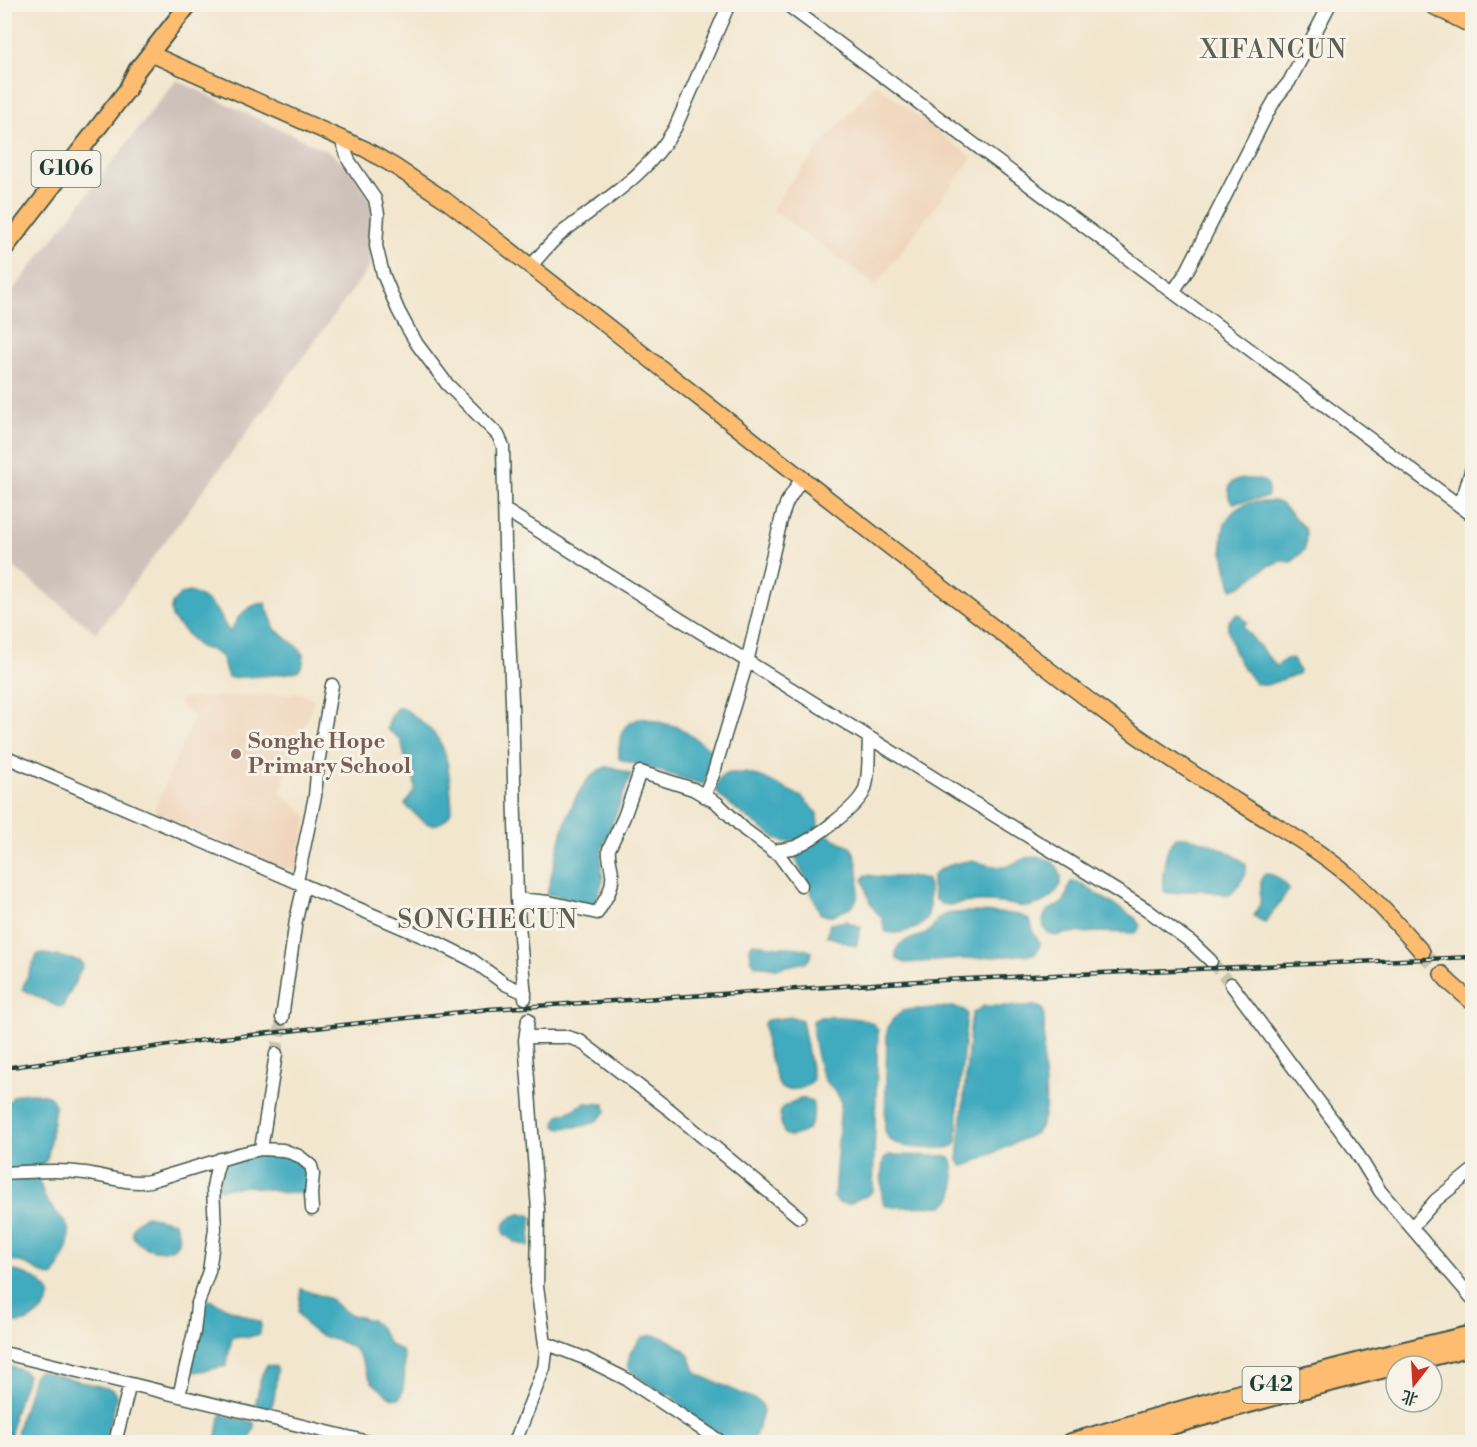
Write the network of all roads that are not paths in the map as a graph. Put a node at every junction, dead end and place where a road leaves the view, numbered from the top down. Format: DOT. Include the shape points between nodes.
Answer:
graph roads {
  1 [pos="189,4"];
  2 [pos="200,4"];
  3 [pos="729,4"];
  4 [pos="786,4"];
  5 [pos="1330,4"];
  6 [pos="1429,4"];
  7 [pos="1456,4"];
  8 [pos="1473,12"];
  9 [pos="1473,26"];
  10 [pos="158,57"];
  11 [pos="128,90"];
  12 [pos="340,139"];
  13 [pos="4,249"];
  14 [pos="531,266"];
  15 [pos="1173,292"];
  16 [pos="1473,468"];
  17 [pos="802,478"];
  18 [pos="1458,504"];
  19 [pos="505,510"];
  20 [pos="1473,515"];
  21 [pos="747,662"];
  22 [pos="332,685"];
  23 [pos="869,738"];
  24 [pos="4,756"];
  25 [pos="704,796"];
  26 [pos="772,851"];
  27 [pos="300,883"];
  28 [pos="801,885"];
  29 [pos="517,899"];
  30 [pos="1422,952"];
  31 [pos="1212,961"];
  32 [pos="1442,974"];
  33 [pos="1232,984"];
  34 [pos="1473,1002"];
  35 [pos="282,1018"];
  36 [pos="528,1019"];
  37 [pos="526,1037"];
  38 [pos="276,1054"];
  39 [pos="261,1149"];
  40 [pos="220,1159"];
  41 [pos="1473,1171"];
  42 [pos="4,1173"];
  43 [pos="312,1209"];
  44 [pos="799,1217"];
  45 [pos="1412,1227"];
  46 [pos="1473,1298"];
  47 [pos="1473,1335"];
  48 [pos="545,1343"];
  49 [pos="1473,1347"];
  50 [pos="4,1353"];
  51 [pos="130,1384"];
  52 [pos="179,1396"];
  53 [pos="115,1443"];
  54 [pos="368,1443"];
  55 [pos="515,1443"];
  56 [pos="721,1443"];
  57 [pos="1071,1443"];
  58 [pos="1114,1443"];
  1 -- 11 [label="highway, G106" via="137,70"];
  2 -- 10 [label="highway, G106"];
  3 -- 14 [label="street" via="665,146 615,194 547,246"];
  4 -- 15 [label="street"];
  5 -- 15 [label="street"];
  6 -- 9 [label="main road"];
  7 -- 8 [label="main road"];
  10 -- 11 [label="highway, G106"];
  10 -- 12 [label="main road"];
  11 -- 13 [label="highway, G106"];
  12 -- 14 [label="main road" via="378,156 428,188"];
  12 -- 19 [label="street" via="349,161 375,199 376,246 393,301 417,344 447,384 501,441"];
  14 -- 17 [label="main road"];
  15 -- 18 [label="street"];
  16 -- 18 [label="street"];
  17 -- 21 [label="street" via="782,516"];
  17 -- 30 [label="main road" via="1133,733 1340,869"];
  18 -- 20 [label="street"];
  19 -- 21 [label="street"];
  19 -- 29 [label="street"];
  21 -- 23 [label="street"];
  21 -- 25 [label="street"];
  22 -- 27 [label="street"];
  23 -- 26 [label="street" via="866,782 860,797 829,826 795,847"];
  23 -- 31 [label="street" via="1146,909"];
  24 -- 27 [label="street"];
  25 -- 26 [label="street"];
  25 -- 29 [label="street" via="640,771 609,849 613,881 597,913"];
  26 -- 28 [label="street"];
  27 -- 29 [label="street" via="438,943 525,995"];
  27 -- 35 [label="street"];
  32 -- 34 [label="main road"];
  33 -- 45 [label="street" via="1355,1150 1380,1191"];
  36 -- 37 [label="street"];
  37 -- 44 [label="street" via="567,1037 580,1041"];
  37 -- 48 [label="street" via="537,1210 537,1286"];
  38 -- 39 [label="street"];
  39 -- 40 [label="street"];
  39 -- 43 [label="street" via="283,1150 311,1166"];
  40 -- 42 [label="street" via="138,1183 54,1170"];
  40 -- 52 [label="street" via="213,1187 215,1229 209,1271 197,1306"];
  41 -- 45 [label="street" via="1436,1200"];
  45 -- 46 [label="street"];
  47 -- 57 [label="highway, G42" via="1259,1388"];
  48 -- 55 [label="street" via="544,1368"];
  48 -- 56 [label="street" via="628,1380"];
  49 -- 58 [label="highway, G42" via="1274,1397"];
  50 -- 51 [label="street"];
  51 -- 52 [label="street"];
  51 -- 53 [label="street"];
  52 -- 54 [label="street"];
}
